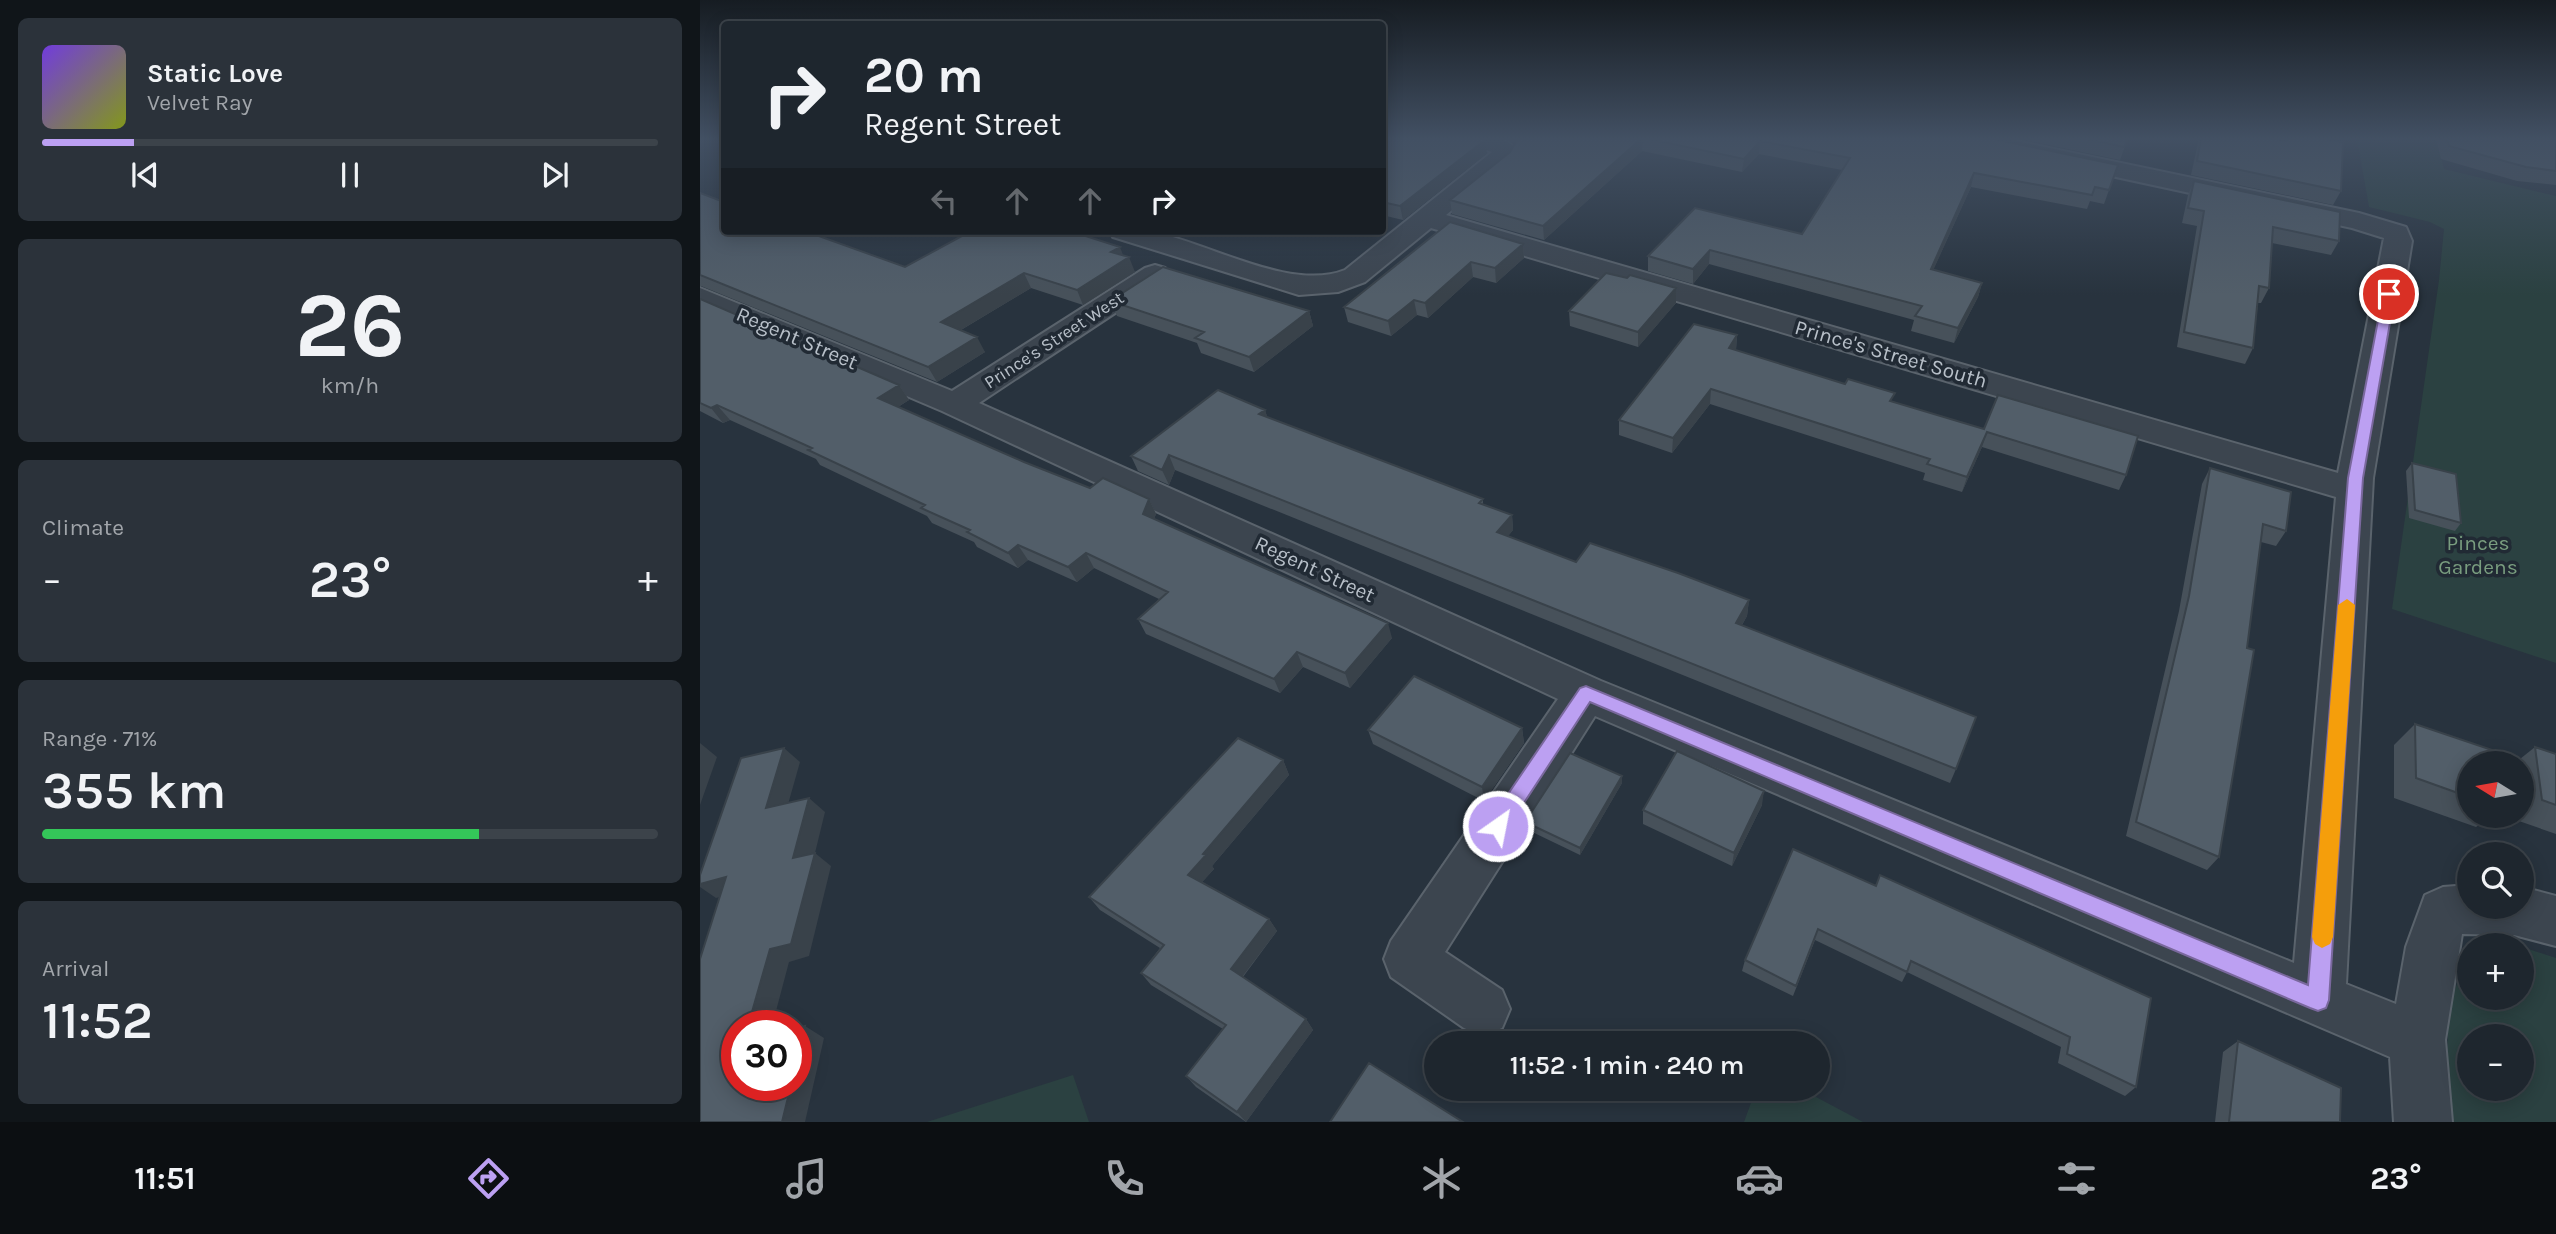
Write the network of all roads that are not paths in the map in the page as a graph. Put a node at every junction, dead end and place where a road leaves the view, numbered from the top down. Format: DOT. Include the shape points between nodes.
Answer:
graph roads {
  1 [pos="1461,190"];
  2 [pos="2209,190"];
  3 [pos="1427,218"];
  4 [pos="1135,235"];
  5 [pos="1189,253"];
  6 [pos="700,297"];
  7 [pos="954,404"];
  8 [pos="2355,490"];
  9 [pos="1586,693"];
  10 [pos="2556,921"];
  11 [pos="2318,1000"];
  12 [pos="1483,1009"];
  13 [pos="2417,1040"];
  14 [pos="2423,1122"];
  1 -- 3 [label="street"];
  2 -- 8 [label="street" via="2396,233"];
  3 -- 5 [label="street" via="1355,276 1338,283 1298,286"];
  3 -- 8 [label="street, Prince's Street South"];
  4 -- 5 [label="street"];
  5 -- 7 [label="street, Prince's Street West"];
  6 -- 7 [label="street, Regent Street"];
  7 -- 9 [label="street, Regent Street"];
  8 -- 11 [label="street"];
  9 -- 11 [label="street, Regent Street"];
  9 -- 12 [label="street" via="1410,959"];
  10 -- 13 [label="street" via="2529,911 2475,908 2442,912 2431,947"];
  11 -- 13 [label="street"];
  13 -- 14 [label="street"];
}
